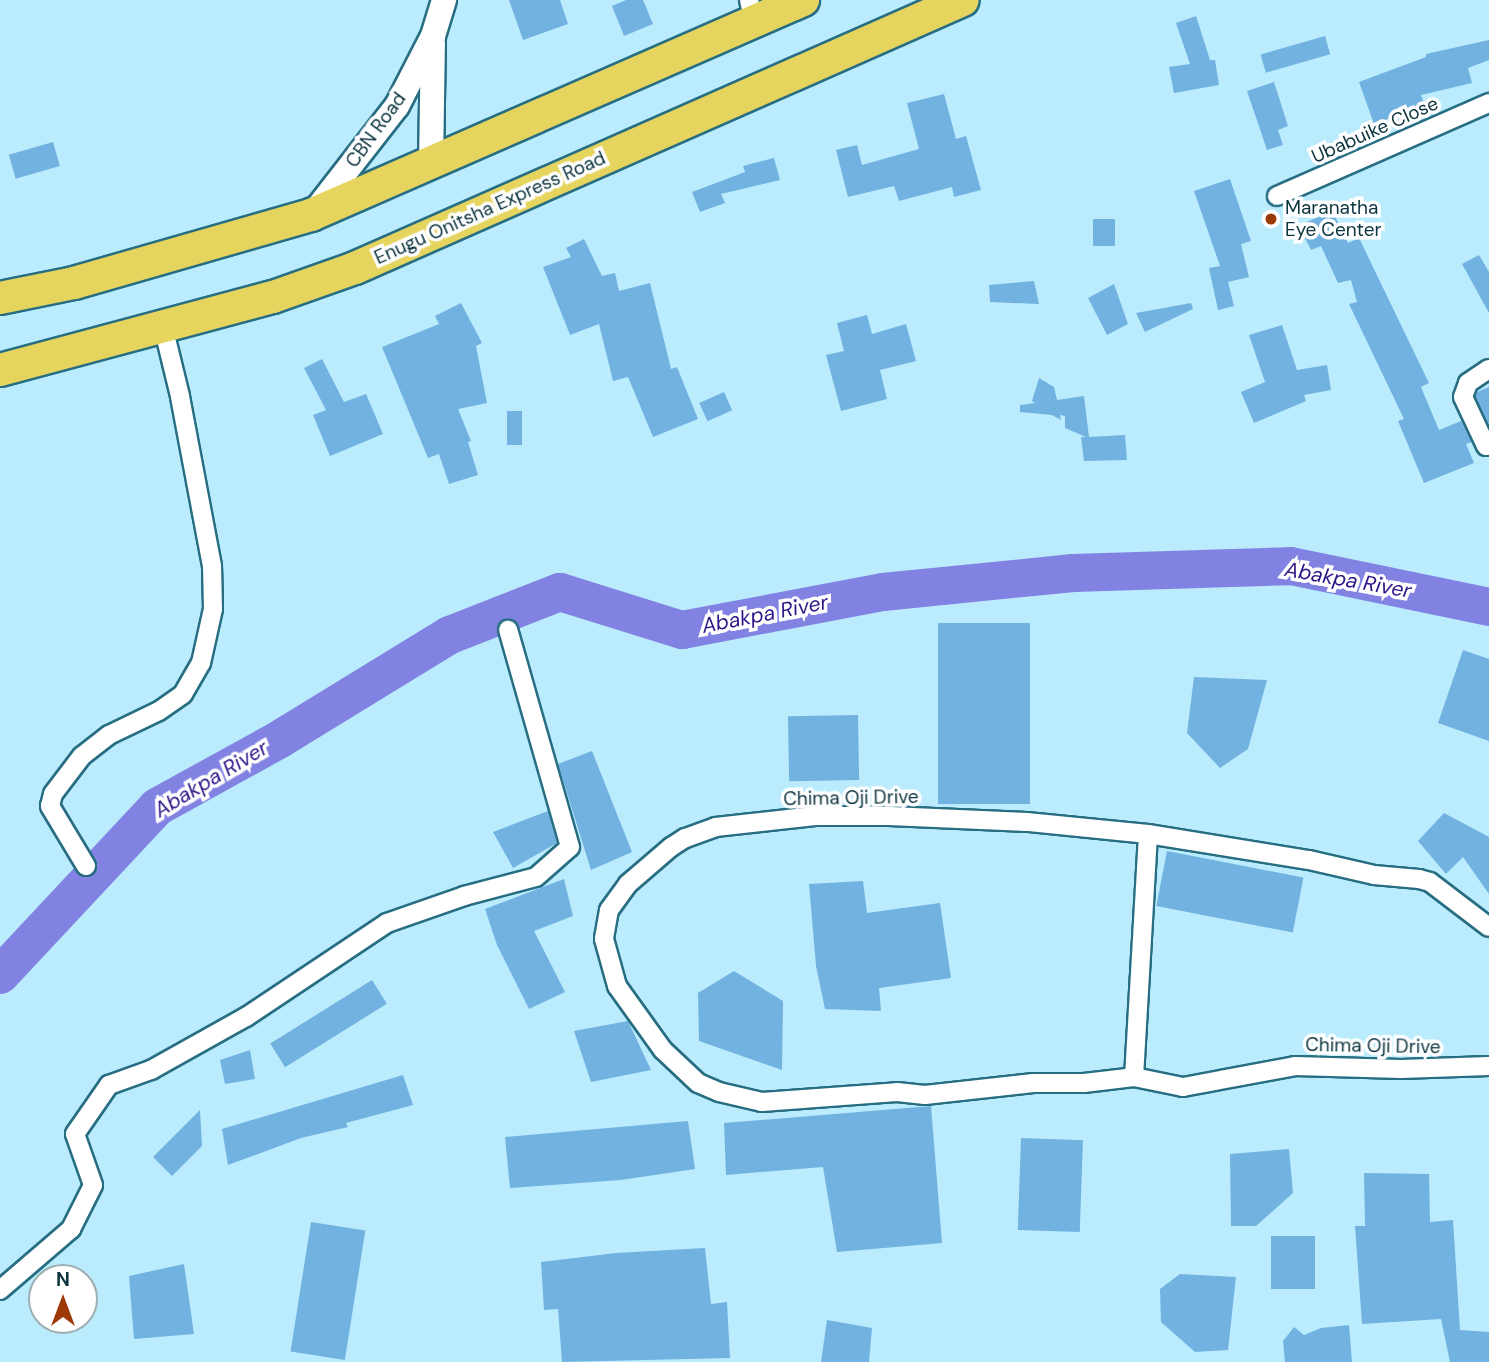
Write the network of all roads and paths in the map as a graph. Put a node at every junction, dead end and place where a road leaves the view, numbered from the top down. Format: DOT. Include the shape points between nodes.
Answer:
graph roads {
  1 [pos="444,0"];
  2 [pos="803,0"];
  3 [pos="963,0"];
  4 [pos="751,11"];
  5 [pos="433,36"];
  6 [pos="1489,103"];
  7 [pos="430,165"];
  8 [pos="1277,196"];
  9 [pos="311,215"];
  10 [pos="0,298"];
  11 [pos="163,326"];
  12 [pos="1489,369"];
  13 [pos="0,370"];
  14 [pos="1486,446"];
  15 [pos="508,630"];
  16 [pos="1148,834"];
  17 [pos="86,866"];
  18 [pos="1489,927"];
  19 [pos="1489,1066"];
  20 [pos="1134,1077"];
  21 [pos="0,1290"];
  1 -- 5 [label="main road, CBN Road"];
  2 -- 4 [label="highway"];
  3 -- 11 [label="highway, Enugu Onitsha Express Road" via="355,268 273,297"];
  4 -- 7 [label="highway"];
  5 -- 7 [label="main road"];
  5 -- 9 [label="main road, CBN Road" via="397,106"];
  6 -- 8 [label="street, Ubabuike Close"];
  7 -- 9 [label="highway"];
  9 -- 10 [label="highway" via="74,283"];
  11 -- 13 [label="highway, Enugu Onitsha Express Road"];
  11 -- 17 [label="street" via="208,545 213,609 201,663 183,694 109,735 82,756 53,794 50,806"];
  12 -- 14 [label="street" via="1468,383 1463,397"];
  15 -- 21 [label="street" via="570,847 536,877 387,923 246,1017 151,1070 109,1085 75,1134 93,1185 71,1229"];
  16 -- 18 [label="street, Chima Oji Drive" via="1419,879 1430,882"];
  16 -- 20 [label="street"];
  16 -- 20 [label="street, Chima Oji Drive" via="1027,822 889,816 815,816 716,827 685,838 628,884 609,910 604,939 617,986 663,1050 698,1083 719,1092 762,1102 897,1092 925,1095"];
  19 -- 20 [label="street, Chima Oji Drive" via="1295,1066 1183,1087"];
}
